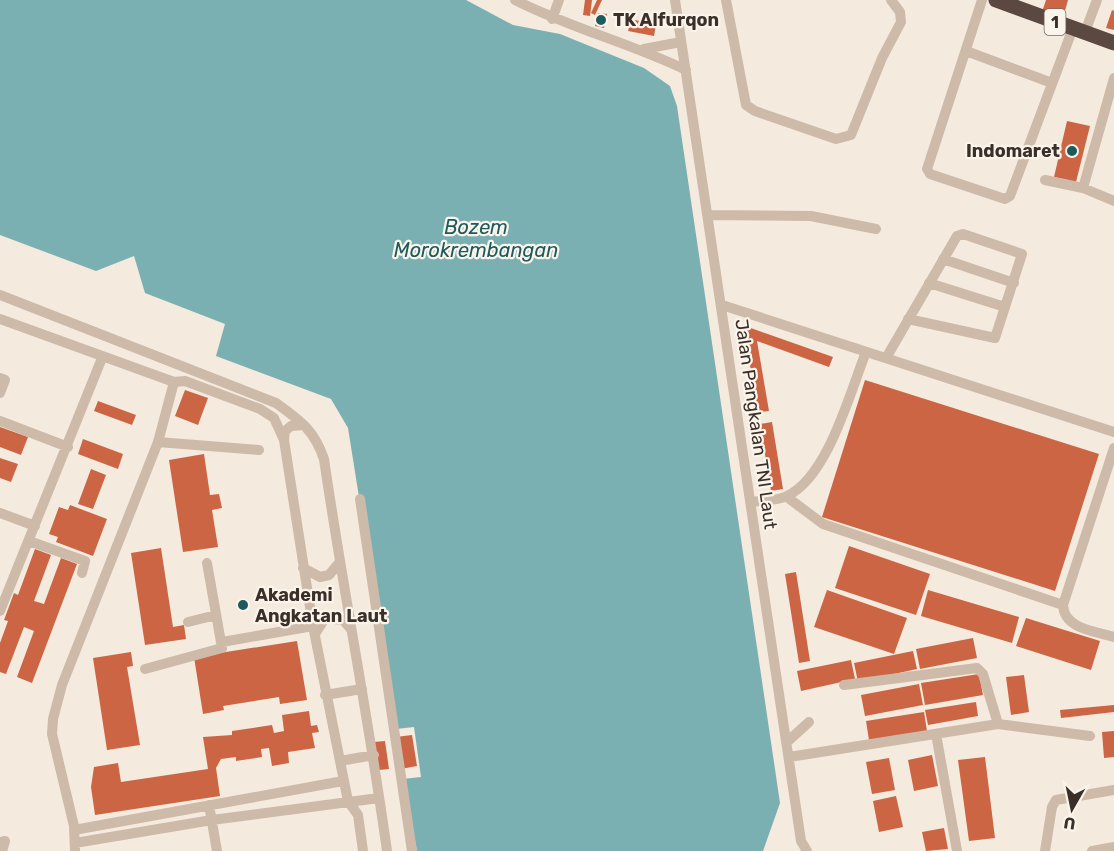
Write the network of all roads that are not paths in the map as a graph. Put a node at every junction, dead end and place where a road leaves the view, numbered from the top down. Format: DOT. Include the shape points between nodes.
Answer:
graph roads {
  1 [pos="515,0"];
  2 [pos="559,0"];
  3 [pos="675,0"];
  4 [pos="726,0"];
  5 [pos="891,0"];
  6 [pos="982,0"];
  7 [pos="996,0"];
  8 [pos="1097,0"];
  9 [pos="552,19"];
  10 [pos="1079,30"];
  11 [pos="681,42"];
  12 [pos="1114,43"];
  13 [pos="644,49"];
  14 [pos="966,51"];
  15 [pos="686,70"];
  16 [pos="1114,78"];
  17 [pos="1052,83"];
  18 [pos="1103,124"];
  19 [pos="1114,128"];
  20 [pos="1045,180"];
  21 [pos="1083,188"];
  22 [pos="1114,201"];
  23 [pos="709,215"];
  24 [pos="876,229"];
  25 [pos="943,259"];
  26 [pos="929,283"];
  27 [pos="1014,283"];
  28 [pos="0,295"];
  29 [pos="722,305"];
  30 [pos="1005,307"];
  31 [pos="908,319"];
  32 [pos="0,320"];
  33 [pos="101,334"];
  34 [pos="866,352"];
  35 [pos="97,356"];
  36 [pos="886,358"];
  37 [pos="187,369"];
  38 [pos="0,378"];
  39 [pos="179,382"];
  40 [pos="0,393"];
  41 [pos="0,421"];
  42 [pos="304,425"];
  43 [pos="1114,432"];
  44 [pos="284,440"];
  45 [pos="158,442"];
  46 [pos="68,447"];
  47 [pos="1114,448"];
  48 [pos="258,450"];
  49 [pos="787,497"];
  50 [pos="360,499"];
  51 [pos="751,501"];
  52 [pos="0,513"];
  53 [pos="35,526"];
  54 [pos="29,541"];
  55 [pos="207,563"];
  56 [pos="339,563"];
  57 [pos="303,568"];
  58 [pos="82,573"];
  59 [pos="1063,605"];
  60 [pos="0,611"];
  61 [pos="216,615"];
  62 [pos="188,622"];
  63 [pos="350,628"];
  64 [pos="314,630"];
  65 [pos="1114,637"];
  66 [pos="222,642"];
  67 [pos="145,669"];
  68 [pos="844,685"];
  69 [pos="362,689"];
  70 [pos="325,695"];
  71 [pos="809,722"];
  72 [pos="998,724"];
  73 [pos="936,734"];
  74 [pos="1090,736"];
  75 [pos="786,742"];
  76 [pos="374,755"];
  77 [pos="789,757"];
  78 [pos="340,761"];
  79 [pos="343,781"];
  80 [pos="1114,790"];
  81 [pos="379,798"];
  82 [pos="348,801"];
  83 [pos="209,805"];
  84 [pos="212,820"];
  85 [pos="74,830"];
  86 [pos="0,842"];
  87 [pos="75,847"];
  88 [pos="1114,847"];
  89 [pos="2,851"];
  90 [pos="217,851"];
  91 [pos="363,851"];
  92 [pos="387,851"];
  93 [pos="412,851"];
  94 [pos="807,851"];
  95 [pos="957,851"];
  96 [pos="1045,851"];
  97 [pos="1092,851"];
  1 -- 9 [label="street"];
  2 -- 9 [label="street"];
  3 -- 11 [label="street, Jalan Pangkalan TNI Laut"];
  4 -- 5 [label="street" via="746,105 836,139 851,135 882,57 901,22 900,12"];
  6 -- 14 [label="street"];
  7 -- 10 [label="highway, 1"];
  8 -- 10 [label="street"];
  9 -- 13 [label="street"];
  10 -- 12 [label="highway, 1"];
  10 -- 17 [label="street"];
  11 -- 13 [label="street"];
  11 -- 15 [label="street, Jalan Pangkalan TNI Laut"];
  13 -- 15 [label="street"];
  14 -- 17 [label="street"];
  14 -- 17 [label="street" via="927,169 930,174 1008,198"];
  15 -- 23 [label="street, Jalan Pangkalan TNI Laut"];
  16 -- 18 [label="street"];
  18 -- 19 [label="street"];
  18 -- 21 [label="street"];
  20 -- 21 [label="street"];
  21 -- 22 [label="street"];
  23 -- 24 [label="street" via="811,216"];
  23 -- 29 [label="street, Jalan Pangkalan TNI Laut"];
  25 -- 26 [label="street"];
  25 -- 27 [label="street"];
  25 -- 27 [label="street" via="960,234 1020,251 1023,257"];
  26 -- 30 [label="street"];
  26 -- 31 [label="street"];
  27 -- 30 [label="street"];
  28 -- 33 [label="street"];
  29 -- 34 [label="street"];
  29 -- 51 [label="street, Jalan Pangkalan TNI Laut"];
  30 -- 31 [label="street" via="999,333 992,339"];
  31 -- 36 [label="street"];
  32 -- 35 [label="street"];
  33 -- 35 [label="street"];
  33 -- 37 [label="street"];
  34 -- 36 [label="street"];
  34 -- 49 [label="street" via="823,458 805,483"];
  35 -- 39 [label="street"];
  35 -- 46 [label="street"];
  36 -- 43 [label="street"];
  37 -- 39 [label="street"];
  37 -- 42 [label="street" via="276,403"];
  38 -- 40 [label="street" via="5,380"];
  39 -- 44 [label="street" via="260,409 274,418"];
  39 -- 45 [label="street"];
  41 -- 46 [label="street"];
  42 -- 44 [label="street" via="291,426 285,431"];
  42 -- 56 [label="street" via="316,438 324,459"];
  44 -- 57 [label="street"];
  45 -- 48 [label="street"];
  45 -- 85 [label="street" via="53,719 52,734"];
  46 -- 53 [label="street"];
  47 -- 59 [label="street"];
  49 -- 51 [label="street"];
  49 -- 59 [label="street" via="823,524"];
  50 -- 93 [label="street"];
  51 -- 75 [label="street, Jalan Pangkalan TNI Laut"];
  52 -- 53 [label="street"];
  53 -- 54 [label="street"];
  54 -- 58 [label="street" via="85,561"];
  54 -- 60 [label="street"];
  55 -- 61 [label="street"];
  56 -- 57 [label="street" via="329,575 320,577"];
  56 -- 63 [label="street"];
  57 -- 64 [label="street"];
  59 -- 65 [label="street" via="1070,623"];
  61 -- 62 [label="street"];
  61 -- 66 [label="street"];
  63 -- 64 [label="street" via="343,620 325,618"];
  63 -- 69 [label="street"];
  64 -- 66 [label="street"];
  64 -- 70 [label="street"];
  66 -- 67 [label="street" via="222,648"];
  68 -- 72 [label="street" via="977,668 983,674"];
  69 -- 70 [label="street"];
  69 -- 76 [label="street"];
  70 -- 78 [label="street"];
  71 -- 75 [label="street"];
  72 -- 73 [label="street"];
  72 -- 74 [label="street"];
  73 -- 77 [label="street"];
  73 -- 95 [label="street"];
  75 -- 77 [label="street, Jalan Pangkalan TNI Laut"];
  76 -- 78 [label="street"];
  76 -- 81 [label="street"];
  77 -- 94 [label="street, Jalan Pangkalan TNI Laut" via="801,841"];
  78 -- 79 [label="street"];
  79 -- 82 [label="street"];
  79 -- 83 [label="street"];
  80 -- 96 [label="street" via="1056,800"];
  81 -- 82 [label="street"];
  81 -- 92 [label="street"];
  82 -- 84 [label="street"];
  82 -- 91 [label="street" via="358,815"];
  83 -- 84 [label="street"];
  83 -- 85 [label="street"];
  84 -- 87 [label="street"];
  84 -- 90 [label="street"];
  85 -- 87 [label="street"];
  86 -- 89 [label="street" via="5,841"];
  88 -- 97 [label="street"];
}
